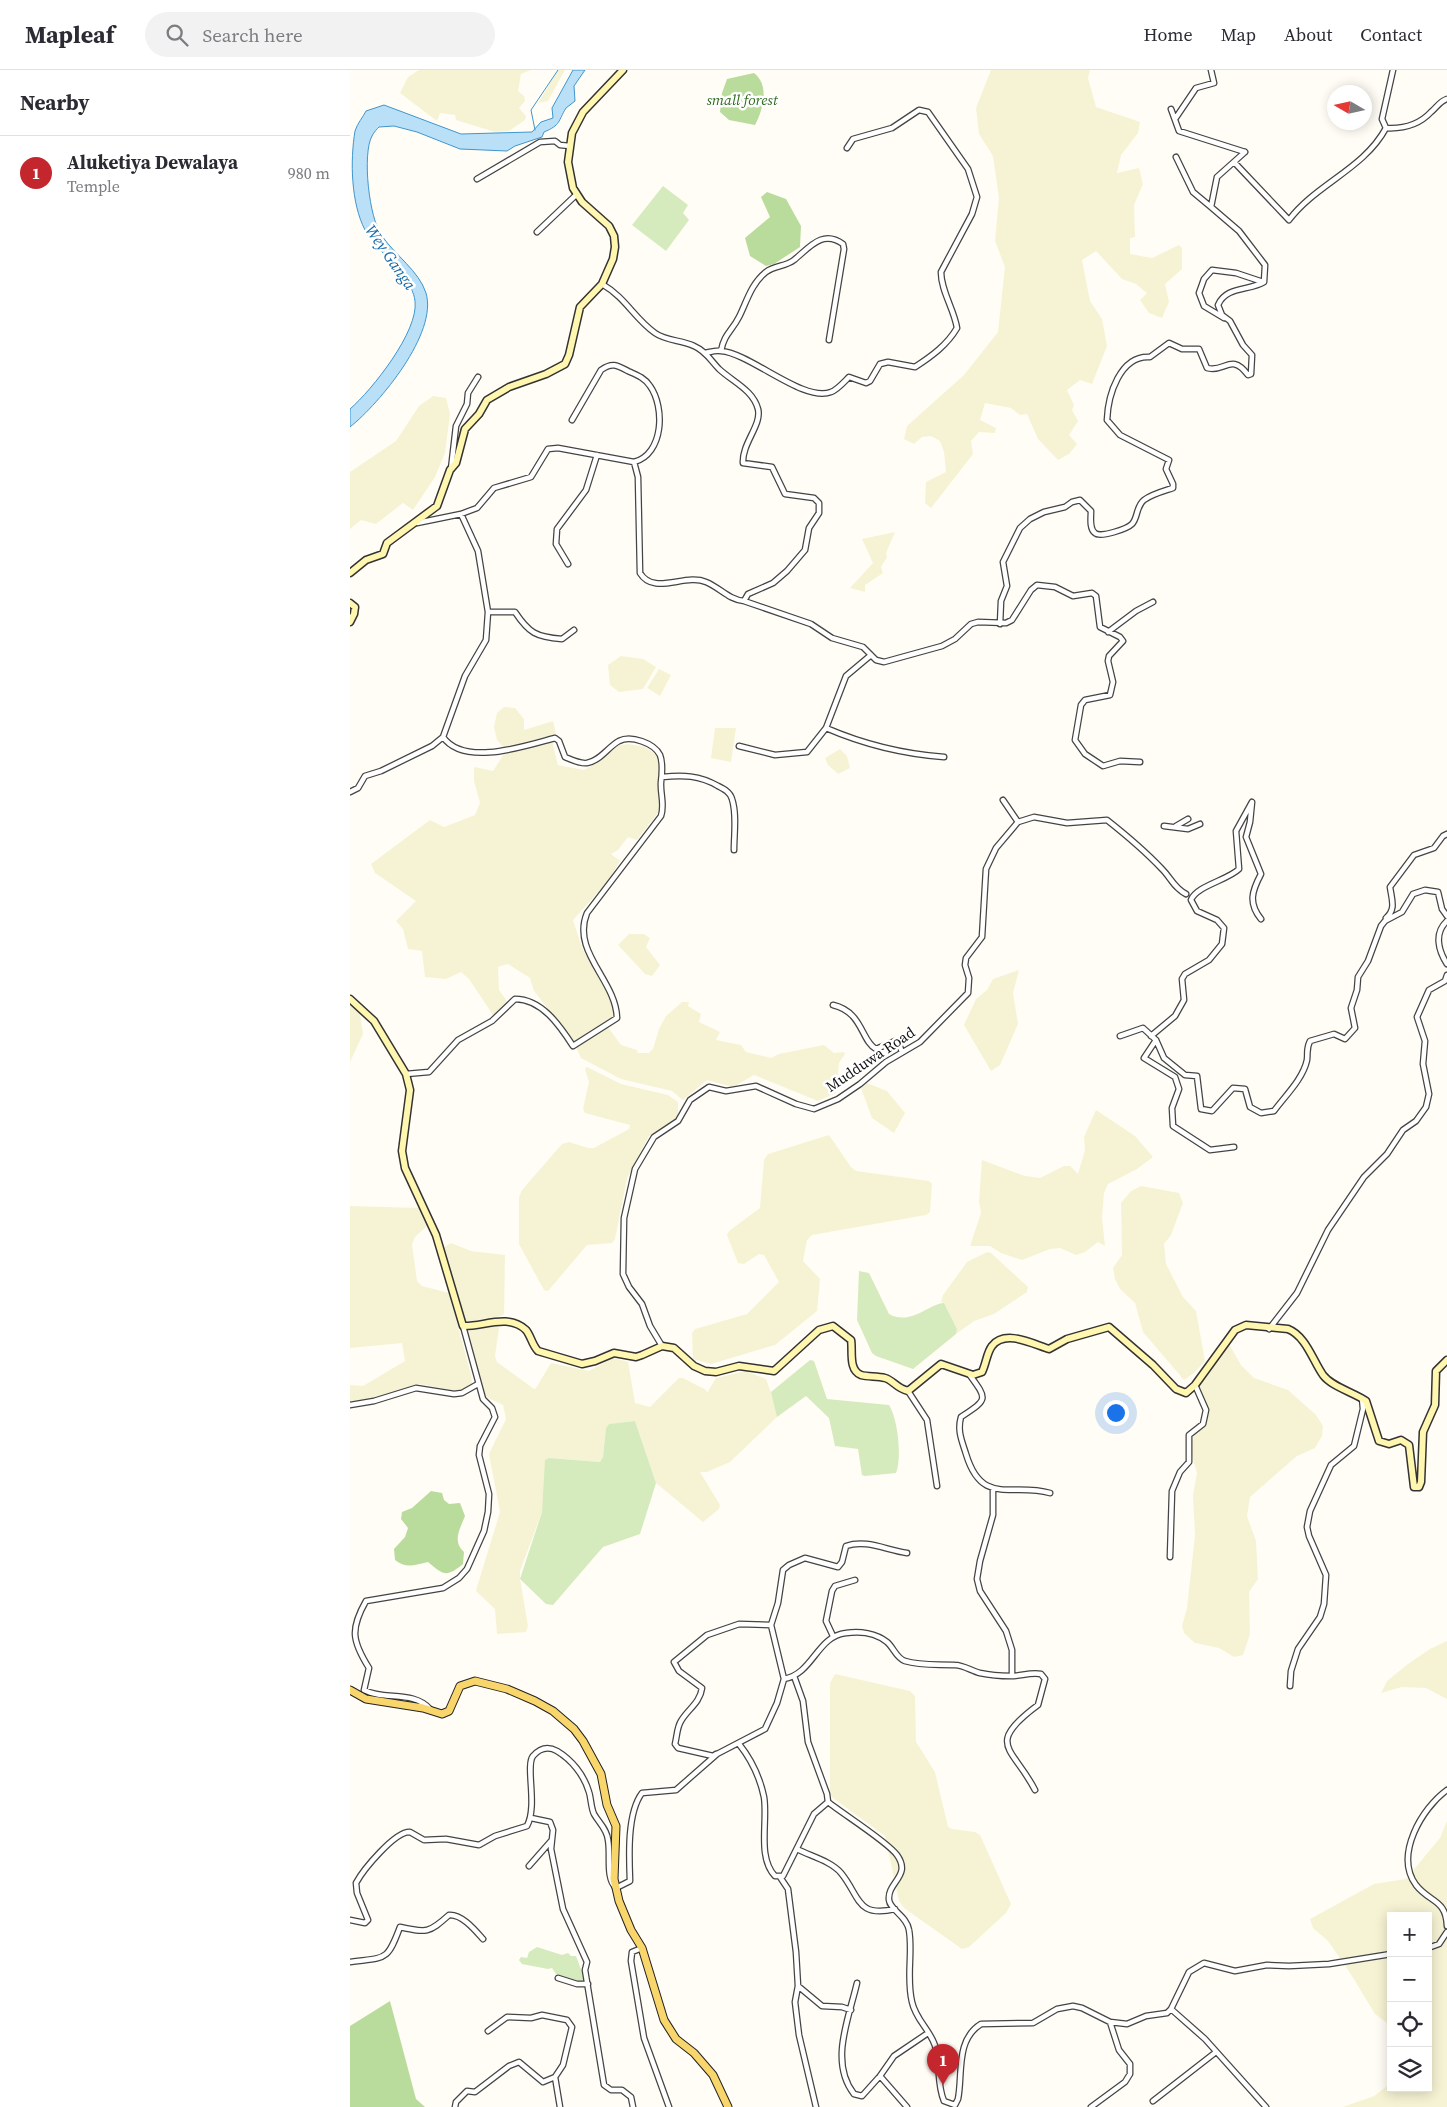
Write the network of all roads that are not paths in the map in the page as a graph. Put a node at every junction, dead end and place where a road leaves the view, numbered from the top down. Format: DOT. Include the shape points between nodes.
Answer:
graph roads {
  1 [pos="623,70"];
  2 [pos="1212,70"];
  3 [pos="1393,70"];
  4 [pos="1447,99"];
  5 [pos="1171,109"];
  6 [pos="1175,119"];
  7 [pos="1386,128"];
  8 [pos="570,146"];
  9 [pos="847,148"];
  10 [pos="1176,157"];
  11 [pos="1234,162"];
  12 [pos="477,179"];
  13 [pos="577,194"];
  14 [pos="1211,207"];
  15 [pos="537,232"];
  16 [pos="1264,282"];
  17 [pos="602,284"];
  18 [pos="1230,321"];
  19 [pos="830,340"];
  20 [pos="721,351"];
  21 [pos="705,353"];
  22 [pos="478,377"];
  23 [pos="572,420"];
  24 [pos="597,455"];
  25 [pos="634,462"];
  26 [pos="450,470"];
  27 [pos="461,514"];
  28 [pos="415,523"];
  29 [pos="568,564"];
  30 [pos="350,573"];
  31 [pos="744,601"];
  32 [pos="1153,602"];
  33 [pos="350,603"];
  34 [pos="488,612"];
  35 [pos="350,622"];
  36 [pos="1000,624"];
  37 [pos="574,630"];
  38 [pos="1108,632"];
  39 [pos="871,655"];
  40 [pos="826,728"];
  41 [pos="443,737"];
  42 [pos="739,746"];
  43 [pos="944,757"];
  44 [pos="1140,762"];
  45 [pos="662,777"];
  46 [pos="350,792"];
  47 [pos="1003,800"];
  48 [pos="1188,819"];
  49 [pos="1018,822"];
  50 [pos="1200,824"];
  51 [pos="1164,826"];
  52 [pos="1176,826"];
  53 [pos="1447,834"];
  54 [pos="734,850"];
  55 [pos="1186,894"];
  56 [pos="1447,916"];
  57 [pos="1261,919"];
  58 [pos="1385,921"];
  59 [pos="1447,921"];
  60 [pos="1447,964"];
  61 [pos="1447,975"];
  62 [pos="350,998"];
  63 [pos="833,1005"];
  64 [pos="1120,1036"];
  65 [pos="1151,1036"];
  66 [pos="1156,1040"];
  67 [pos="902,1052"];
  68 [pos="406,1074"];
  69 [pos="1234,1147"];
  70 [pos="463,1326"];
  71 [pos="1269,1329"];
  72 [pos="662,1346"];
  73 [pos="1447,1360"];
  74 [pos="968,1373"];
  75 [pos="478,1384"];
  76 [pos="1196,1386"];
  77 [pos="908,1391"];
  78 [pos="1362,1398"];
  79 [pos="350,1405"];
  80 [pos="937,1486"];
  81 [pos="993,1490"];
  82 [pos="1050,1493"];
  83 [pos="907,1553"];
  84 [pos="1170,1557"];
  85 [pos="855,1580"];
  86 [pos="771,1625"];
  87 [pos="833,1636"];
  88 [pos="794,1676"];
  89 [pos="1012,1676"];
  90 [pos="784,1679"];
  91 [pos="1290,1686"];
  92 [pos="350,1690"];
  93 [pos="432,1711"];
  94 [pos="740,1744"];
  95 [pos="718,1754"];
  96 [pos="1035,1790"];
  97 [pos="1447,1790"];
  98 [pos="828,1802"];
  99 [pos="531,1818"];
  100 [pos="551,1841"];
  101 [pos="796,1849"];
  102 [pos="529,1866"];
  103 [pos="780,1878"];
  104 [pos="616,1888"];
  105 [pos="895,1909"];
  106 [pos="350,1920"];
  107 [pos="1447,1926"];
  108 [pos="1447,1932"];
  109 [pos="483,1939"];
  110 [pos="1432,1947"];
  111 [pos="642,1948"];
  112 [pos="1387,1955"];
  113 [pos="350,1962"];
  114 [pos="558,1978"];
  115 [pos="857,1983"];
  116 [pos="588,1984"];
  117 [pos="798,1986"];
  118 [pos="1171,2009"];
  119 [pos="851,2010"];
  120 [pos="1110,2022"];
  121 [pos="488,2031"];
  122 [pos="928,2033"];
  123 [pos="1216,2052"];
  124 [pos="880,2076"];
  125 [pos="555,2077"];
  126 [pos="1153,2101"];
  127 [pos="455,2107"];
  128 [pos="560,2107"];
  129 [pos="633,2107"];
  130 [pos="668,2107"];
  131 [pos="728,2107"];
  132 [pos="816,2107"];
  133 [pos="907,2107"];
  134 [pos="1091,2107"];
  135 [pos="1266,2107"];
  1 -- 8 [label="street" via="576,122"];
  2 -- 6 [label="street" via="1214,83 1196,88"];
  3 -- 7 [label="street" via="1382,119"];
  4 -- 7 [label="street" via="1409,127"];
  5 -- 6 [label="street"];
  6 -- 11 [label="street" via="1179,130 1245,152"];
  7 -- 11 [label="street" via="1379,142 1366,155 1300,204 1289,220"];
  8 -- 12 [label="street" via="555,141 540,142"];
  8 -- 13 [label="street" via="569,176"];
  9 -- 20 [label="street" via="853,139 892,128 919,110 928,112 968,169 977,197 972,214 941,272 957,328 951,338 915,367 888,362 880,364 870,381 866,383 849,377 832,392 823,394 794,386 765,369"];
  10 -- 14 [label="street" via="1193,192"];
  11 -- 14 [label="street" via="1217,177"];
  13 -- 15 [label="street"];
  13 -- 17 [label="street" via="609,226 614,236 613,259"];
  14 -- 16 [label="street" via="1239,231 1264,265"];
  16 -- 18 [label="street" via="1228,293 1221,299 1220,310"];
  16 -- 18 [label="street" via="1212,270 1199,293 1204,306"];
  17 -- 21 [label="street" via="617,294 655,333"];
  17 -- 26 [label="street" via="580,307 565,364 509,387 487,400 465,430 458,457"];
  18 -- 36 [label="street" via="1252,355 1251,374 1231,363 1207,368 1199,350 1182,349 1169,343 1150,358 1130,362 1113,386 1107,403 1109,424 1134,444 1169,460 1166,469 1173,488 1140,504 1133,523 1124,529 1099,535 1092,528 1091,511 1080,500 1030,519 1020,528 1003,562 1007,586 1001,601"];
  19 -- 20 [label="street" via="844,249 836,239 818,239 793,260 773,266 764,273 724,337"];
  20 -- 21 [label="street"];
  21 -- 31 [label="street" via="719,369 748,391 759,410 758,423 744,449 743,463 772,467 785,494 814,498 820,503 819,513 809,528 805,550 773,583 748,594"];
  22 -- 26 [label="street" via="468,393 467,404 456,426"];
  23 -- 25 [label="street" via="607,365 614,364 642,377 654,391 659,416 655,445 648,455"];
  24 -- 25 [label="street"];
  24 -- 27 [label="street" via="548,449 531,477 494,488 477,508"];
  24 -- 29 [label="street" via="586,490 556,529 556,544"];
  25 -- 31 [label="street" via="638,477 640,572 644,579 656,584 705,581 728,596"];
  26 -- 28 [label="street" via="437,506"];
  27 -- 28 [label="street"];
  27 -- 34 [label="street" via="478,552"];
  28 -- 30 [label="street" via="387,543 383,554 366,560"];
  31 -- 39 [label="street" via="811,624 832,638 863,647"];
  32 -- 38 [label="street"];
  33 -- 35 [label="street" via="354,614"];
  34 -- 37 [label="street" via="515,612 525,628 544,638 562,639"];
  34 -- 41 [label="street" via="486,640 465,676"];
  36 -- 38 [label="street" via="1012,620 1031,590 1037,585 1044,585 1073,596 1092,593 1096,596 1100,628"];
  36 -- 39 [label="street" via="971,624 942,646 884,662"];
  38 -- 44 [label="street" via="1123,641 1108,656 1113,682 1110,695 1085,700 1081,705 1075,740 1085,754 1103,766 1120,761"];
  39 -- 40 [label="street" via="846,676"];
  40 -- 42 [label="street" via="807,752 775,755"];
  40 -- 43 [label="street" via="854,740 923,756"];
  41 -- 45 [label="street" via="451,747 462,752 502,752 555,738 565,757 588,763 620,741 638,740 660,755"];
  41 -- 46 [label="street" via="432,746 365,776 358,788"];
  45 -- 54 [label="street" via="684,775 704,778 732,796"];
  45 -- 68 [label="street" via="660,788 664,807 661,816 587,913 583,923 588,953 607,982 618,1018 574,1046 546,1013 529,1002 515,1000 492,1021 458,1040 429,1072"];
  47 -- 49 [label="street"];
  48 -- 52 [label="street"];
  49 -- 55 [label="street" via="1034,817 1067,823 1107,820 1164,870 1177,889"];
  49 -- 67 [label="street, Mudduwa Road" via="996,848 986,869 982,937 966,958 968,993 920,1042"];
  50 -- 52 [label="street" via="1188,829"];
  51 -- 52 [label="street"];
  53 -- 58 [label="street" via="1434,848 1414,855 1390,887 1394,908"];
  56 -- 58 [label="street" via="1438,892 1425,890 1413,894 1402,912"];
  57 -- 65 [label="street" via="1251,899 1261,874 1246,837 1252,802 1236,831 1239,869 1203,888 1191,900 1197,911 1216,920 1224,928 1222,944 1208,960 1184,974 1184,1000 1175,1016"];
  58 -- 66 [label="street" via="1358,977 1351,1008 1355,1028 1345,1039 1334,1034 1310,1041 1300,1076 1274,1110 1260,1113 1250,1107 1245,1089 1233,1088 1212,1111 1201,1109 1197,1076 1185,1075 1164,1058"];
  59 -- 60 [label="street" via="1438,940"];
  61 -- 71 [label="street" via="1445,981 1429,990 1417,1018 1425,1041 1423,1064 1429,1094 1426,1107 1364,1177 1328,1230 1297,1293"];
  62 -- 68 [label="street" via="374,1021"];
  63 -- 67 [label="street" via="851,1013 872,1047 876,1049 895,1041"];
  64 -- 65 [label="street" via="1143,1028"];
  65 -- 66 [label="street"];
  66 -- 69 [label="street" via="1144,1058 1175,1077 1179,1089 1172,1108 1173,1126 1210,1150"];
  67 -- 72 [label="street, Mudduwa Road" via="838,1099 814,1109 756,1086 726,1091 709,1087 686,1105 678,1121 654,1137 635,1168 624,1218 623,1274"];
  68 -- 70 [label="street" via="410,1090 402,1151 405,1168 439,1243"];
  70 -- 72 [label="street" via="495,1322 516,1325 526,1331 538,1351 582,1364 614,1353 642,1356"];
  70 -- 75 [label="street"];
  71 -- 76 [label="street" via="1246,1326 1235,1330"];
  71 -- 78 [label="street" via="1294,1331 1327,1379"];
  72 -- 77 [label="street" via="674,1348 694,1366 705,1371 716,1372 739,1366 774,1371 819,1330 833,1326 851,1340 852,1362 856,1371 861,1375 885,1378 897,1388"];
  73 -- 78 [label="street" via="1436,1372 1435,1405 1423,1432 1420,1487 1414,1487 1412,1482 1409,1445 1401,1440 1389,1444 1379,1441 1368,1406"];
  74 -- 76 [label="street" via="982,1372 990,1348 1001,1339 1016,1338 1049,1349 1067,1339 1109,1327 1176,1389 1186,1393"];
  74 -- 77 [label="street" via="940,1364"];
  74 -- 81 [label="street" via="982,1391 983,1399 961,1417 959,1432 970,1469"];
  75 -- 79 [label="street" via="462,1393 416,1388"];
  75 -- 93 [label="street" via="496,1417 480,1446 479,1455 489,1494 488,1512 467,1569 443,1588 366,1601 359,1611 352,1634 353,1642 368,1668 364,1690 371,1694 416,1698"];
  76 -- 84 [label="street" via="1206,1410 1203,1424 1189,1435 1189,1462 1180,1472 1172,1491"];
  77 -- 80 [label="street" via="927,1420"];
  78 -- 91 [label="street" via="1363,1409 1354,1446 1331,1465 1310,1511 1309,1536 1326,1574 1324,1604 1320,1617 1298,1649"];
  81 -- 82 [label="street" via="1010,1492 1034,1488"];
  81 -- 89 [label="street" via="993,1514 977,1579 980,1591 1006,1631 1012,1650"];
  83 -- 86 [label="street" via="884,1550 870,1544 850,1545 846,1546 838,1567 805,1558 789,1565 783,1570"];
  85 -- 87 [label="street" via="835,1586 832,1591 826,1621"];
  86 -- 90 [label="street"];
  86 -- 95 [label="street" via="739,1624 707,1635 674,1662 679,1671 702,1688 702,1694 681,1720 676,1744 686,1750 713,1756"];
  87 -- 88 [label="street"];
  87 -- 89 [label="street" via="865,1633 886,1642 899,1658 906,1661 939,1666 956,1664 981,1673"];
  88 -- 90 [label="street"];
  88 -- 98 [label="street" via="803,1701 807,1737"];
  89 -- 96 [label="street" via="1038,1674 1045,1679 1038,1705 1018,1720 1007,1740 1008,1750"];
  90 -- 94 [label="street" via="769,1725"];
  92 -- 93 [label="main road" via="366,1699"];
  93 -- 104 [label="main road" via="442,1714 449,1711 460,1686 475,1681 507,1689 535,1701 553,1710 574,1729 599,1768 607,1805 616,1826"];
  94 -- 95 [label="street"];
  94 -- 103 [label="street" via="748,1754 764,1796 766,1861 772,1873"];
  95 -- 104 [label="street" via="676,1790 642,1793 634,1809 629,1846 630,1881"];
  97 -- 107 [label="street" via="1425,1811 1409,1855 1412,1877 1417,1886 1443,1908 1447,1914"];
  98 -- 101 [label="street" via="814,1814"];
  98 -- 105 [label="street" via="897,1855 902,1872 888,1897 889,1904"];
  99 -- 100 [label="street" via="550,1822 553,1830"];
  99 -- 104 [label="street" via="530,1763 532,1757 544,1748 551,1748 566,1757 583,1776 594,1814 606,1830 611,1881"];
  99 -- 106 [label="street" via="521,1830 495,1836 479,1845 446,1839 424,1840 410,1832 400,1834 356,1883 368,1920 365,1923"];
  100 -- 102 [label="street"];
  100 -- 116 [label="street" via="563,1909 587,1962"];
  101 -- 103 [label="street"];
  101 -- 105 [label="street" via="831,1865 840,1873 856,1900 869,1911"];
  103 -- 117 [label="street" via="788,1889"];
  104 -- 111 [label="main road" via="630,1930"];
  105 -- 122 [label="street" via="905,1918 909,1929 911,2000 916,2017"];
  108 -- 110 [label="street" via="1439,1944"];
  109 -- 113 [label="street" via="470,1925 450,1914 432,1930 417,1932 400,1927 392,1951 382,1958"];
  111 -- 130 [label="street" via="632,1952 633,1977 644,2038"];
  111 -- 131 [label="main road" via="664,2020 676,2039 694,2053 713,2075"];
  112 -- 118 [label="street" via="1329,1964 1267,1965 1235,1971 1204,1963 1189,1972"];
  114 -- 116 [label="street"];
  115 -- 119 [label="street"];
  116 -- 129 [label="street" via="604,2085 611,2090 622,2090 631,2097"];
  117 -- 119 [label="street" via="822,2006 842,2006"];
  117 -- 132 [label="street" via="795,2002 799,2035"];
  118 -- 120 [label="street" via="1127,2024"];
  118 -- 123 [label="street"];
  119 -- 124 [label="street" via="841,2055 843,2074 849,2088 862,2096"];
  120 -- 122 [label="street" via="1082,2008 1064,2006 1033,2023 981,2024 967,2039 960,2062 955,2105 944,2101 940,2094 937,2053"];
  120 -- 134 [label="street" via="1119,2050 1130,2064 1130,2074 1125,2082"];
  121 -- 125 [label="street" via="507,2016 531,2018 542,2015 567,2020 572,2027 563,2065"];
  122 -- 124 [label="street" via="894,2056"];
  123 -- 126 [label="street"];
  123 -- 135 [label="street"];
  124 -- 133 [label="street"];
  125 -- 127 [label="street" via="543,2082 519,2062 474,2092 467,2092"];
  125 -- 128 [label="street"];
}
